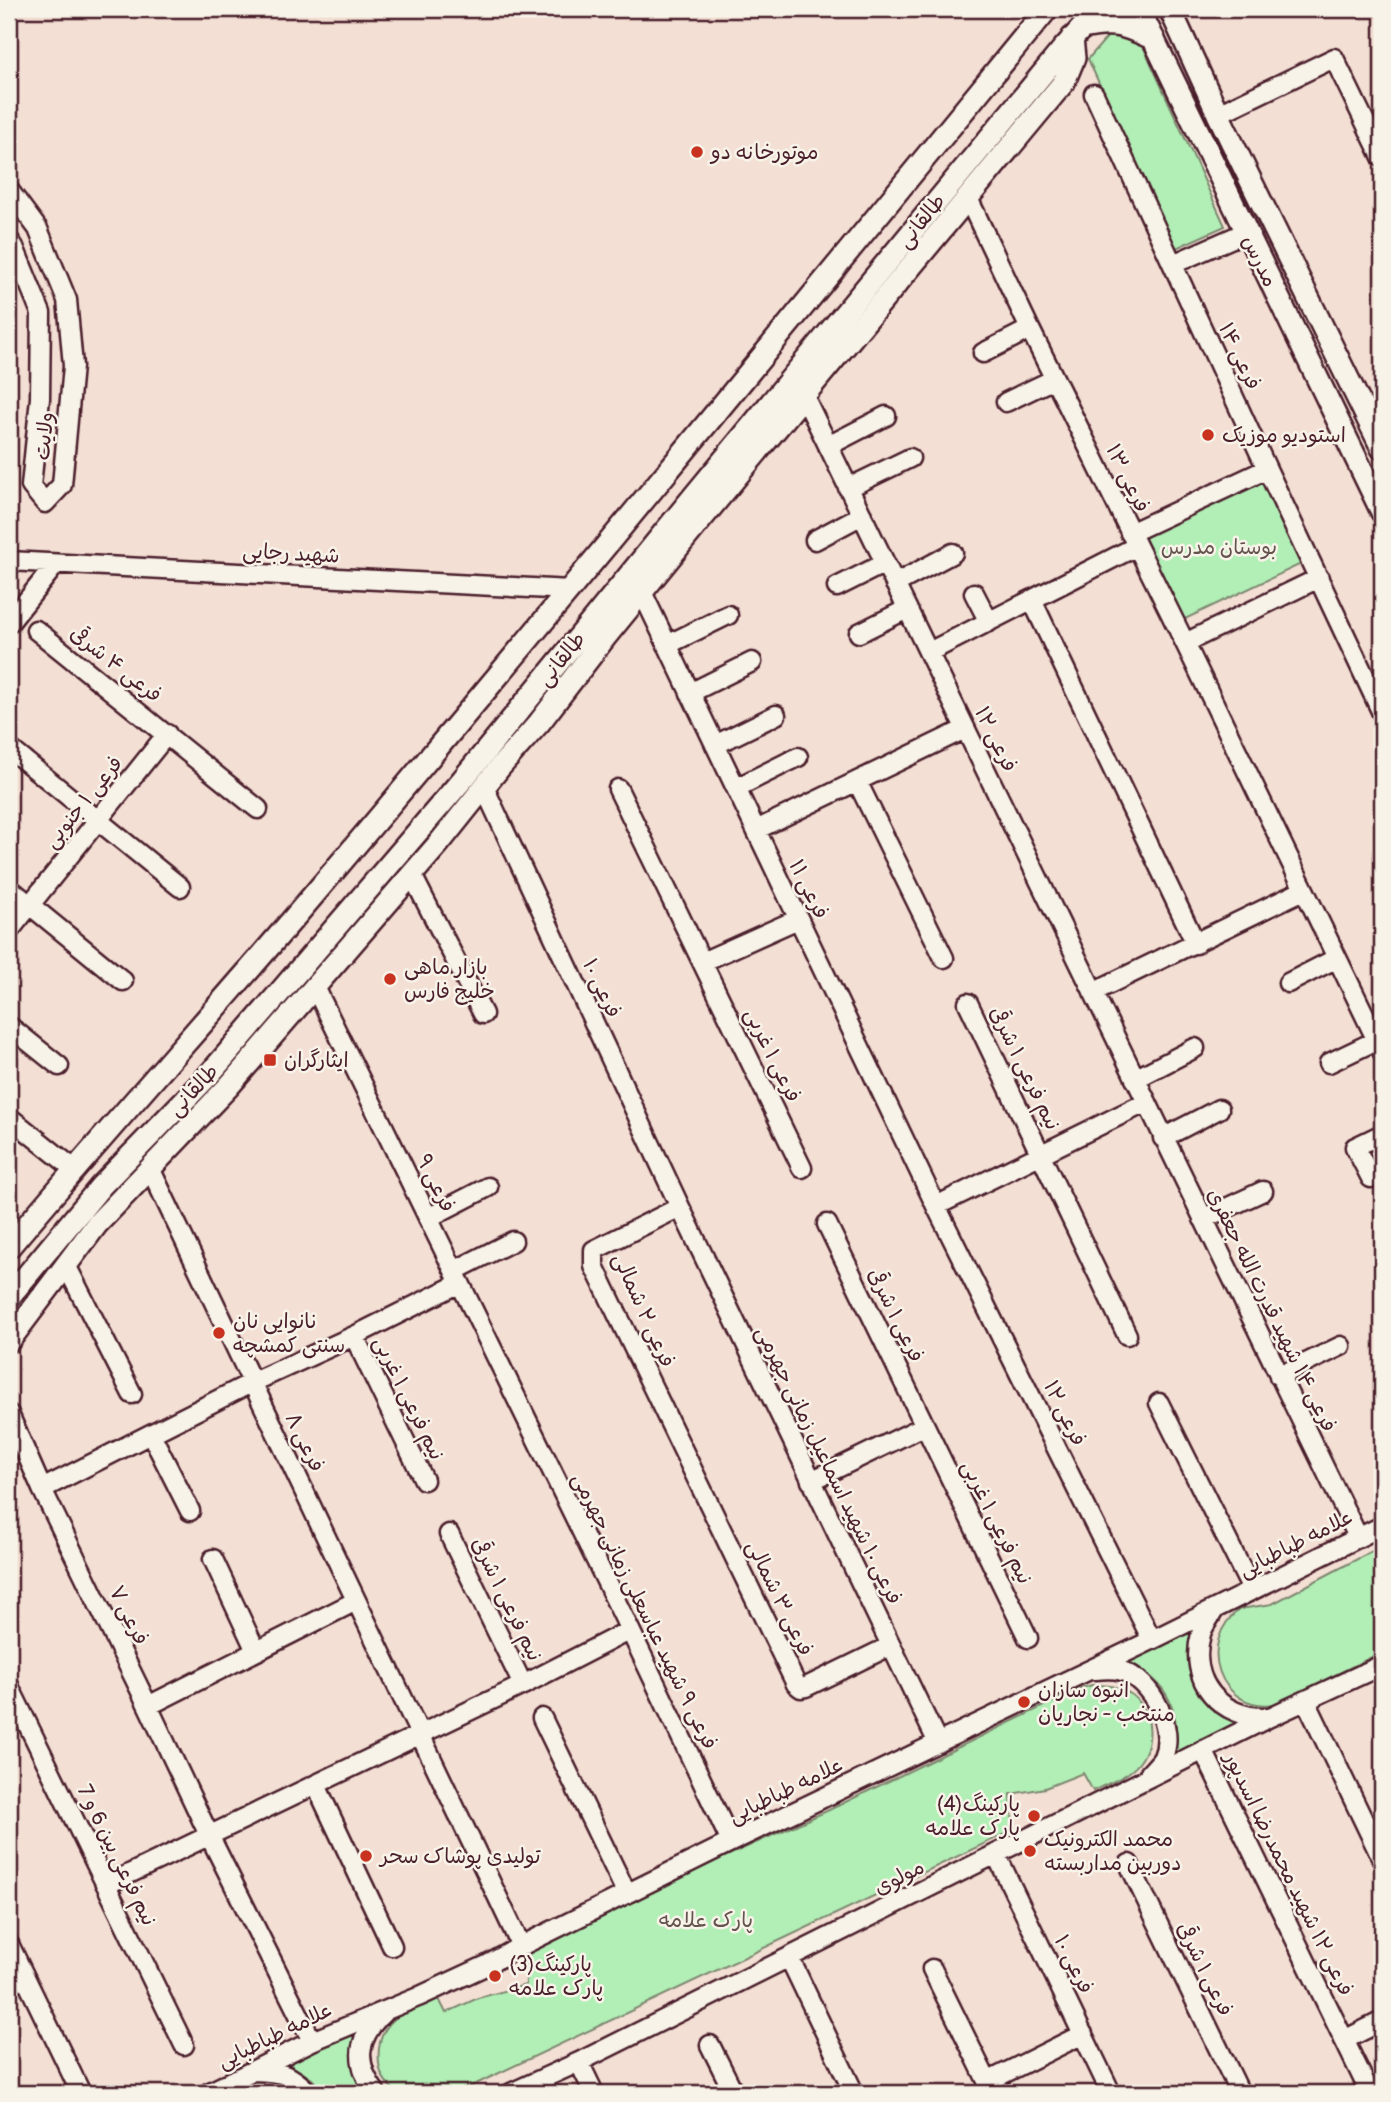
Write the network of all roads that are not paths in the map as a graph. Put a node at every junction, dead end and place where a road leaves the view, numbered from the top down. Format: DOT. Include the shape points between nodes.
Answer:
graph roads {
  1 [pos="1047,9"];
  2 [pos="1099,9"];
  3 [pos="1139,9"];
  4 [pos="1170,9"];
  5 [pos="1077,33"];
  6 [pos="1154,39"];
  7 [pos="1094,94"];
  8 [pos="1218,114"];
  9 [pos="1382,157"];
  10 [pos="9,190"];
  11 [pos="968,198"];
  12 [pos="1246,233"];
  13 [pos="9,240"];
  14 [pos="1173,264"];
  15 [pos="1030,329"];
  16 [pos="983,353"];
  17 [pos="1054,379"];
  18 [pos="804,396"];
  19 [pos="1006,402"];
  20 [pos="886,416"];
  21 [pos="828,446"];
  22 [pos="1382,448"];
  23 [pos="909,458"];
  24 [pos="1267,469"];
  25 [pos="848,488"];
  26 [pos="1382,512"];
  27 [pos="862,515"];
  28 [pos="815,540"];
  29 [pos="1133,540"];
  30 [pos="953,553"];
  31 [pos="9,561"];
  32 [pos="885,563"];
  33 [pos="56,564"];
  34 [pos="1319,578"];
  35 [pos="895,584"];
  36 [pos="837,587"];
  37 [pos="570,590"];
  38 [pos="642,592"];
  39 [pos="975,593"];
  40 [pos="1032,600"];
  41 [pos="907,609"];
  42 [pos="728,615"];
  43 [pos="989,622"];
  44 [pos="9,623"];
  45 [pos="36,630"];
  46 [pos="859,634"];
  47 [pos="1185,643"];
  48 [pos="667,645"];
  49 [pos="929,652"];
  50 [pos="751,662"];
  51 [pos="690,693"];
  52 [pos="1382,713"];
  53 [pos="776,715"];
  54 [pos="965,729"];
  55 [pos="167,734"];
  56 [pos="715,745"];
  57 [pos="16,753"];
  58 [pos="798,757"];
  59 [pos="857,781"];
  60 [pos="484,787"];
  61 [pos="736,788"];
  62 [pos="618,789"];
  63 [pos="258,809"];
  64 [pos="98,820"];
  65 [pos="756,830"];
  66 [pos="412,875"];
  67 [pos="180,887"];
  68 [pos="9,888"];
  69 [pos="1304,890"];
  70 [pos="30,905"];
  71 [pos="798,919"];
  72 [pos="9,931"];
  73 [pos="1196,944"];
  74 [pos="944,958"];
  75 [pos="1337,958"];
  76 [pos="702,962"];
  77 [pos="123,981"];
  78 [pos="1288,983"];
  79 [pos="315,986"];
  80 [pos="1093,992"];
  81 [pos="968,1003"];
  82 [pos="482,1014"];
  83 [pos="9,1026"];
  84 [pos="265,1044"];
  85 [pos="1380,1045"];
  86 [pos="1195,1048"];
  87 [pos="1329,1063"];
  88 [pos="59,1066"];
  89 [pos="1135,1079"];
  90 [pos="195,1088"];
  91 [pos="1147,1102"];
  92 [pos="1219,1109"];
  93 [pos="9,1117"];
  94 [pos="1382,1134"];
  95 [pos="1163,1138"];
  96 [pos="1040,1153"];
  97 [pos="150,1168"];
  98 [pos="802,1168"];
  99 [pos="74,1169"];
  100 [pos="1371,1178"];
  101 [pos="488,1187"];
  102 [pos="1263,1191"];
  103 [pos="936,1206"];
  104 [pos="680,1208"];
  105 [pos="428,1218"];
  106 [pos="1203,1219"];
  107 [pos="827,1224"];
  108 [pos="513,1241"];
  109 [pos="9,1247"];
  110 [pos="66,1265"];
  111 [pos="457,1277"];
  112 [pos="9,1297"];
  113 [pos="1127,1335"];
  114 [pos="354,1336"];
  115 [pos="9,1341"];
  116 [pos="1341,1346"];
  117 [pos="1279,1376"];
  118 [pos="251,1383"];
  119 [pos="132,1394"];
  120 [pos="517,1400"];
  121 [pos="1159,1404"];
  122 [pos="9,1414"];
  123 [pos="924,1426"];
  124 [pos="151,1434"];
  125 [pos="695,1475"];
  126 [pos="424,1480"];
  127 [pos="811,1481"];
  128 [pos="43,1489"];
  129 [pos="190,1511"];
  130 [pos="1382,1526"];
  131 [pos="449,1534"];
  132 [pos="1358,1537"];
  133 [pos="213,1559"];
  134 [pos="1252,1590"];
  135 [pos="356,1601"];
  136 [pos="1214,1610"];
  137 [pos="630,1630"];
  138 [pos="1028,1638"];
  139 [pos="1152,1640"];
  140 [pos="890,1646"];
  141 [pos="256,1651"];
  142 [pos="1382,1665"];
  143 [pos="1091,1670"];
  144 [pos="523,1685"];
  145 [pos="9,1688"];
  146 [pos="1306,1701"];
  147 [pos="148,1706"];
  148 [pos="1270,1717"];
  149 [pos="542,1718"];
  150 [pos="421,1735"];
  151 [pos="938,1743"];
  152 [pos="1203,1750"];
  153 [pos="1144,1779"];
  154 [pos="316,1785"];
  155 [pos="209,1835"];
  156 [pos="731,1842"];
  157 [pos="996,1854"];
  158 [pos="1382,1859"];
  159 [pos="1129,1864"];
  160 [pos="106,1885"];
  161 [pos="626,1894"];
  162 [pos="9,1944"];
  163 [pos="392,1946"];
  164 [pos="521,1947"];
  165 [pos="789,1958"];
  166 [pos="932,1969"];
  167 [pos="389,2008"];
  168 [pos="1382,2021"];
  169 [pos="1083,2034"];
  170 [pos="1344,2040"];
  171 [pos="312,2041"];
  172 [pos="184,2045"];
  173 [pos="710,2045"];
  174 [pos="579,2062"];
  175 [pos="252,2071"];
  176 [pos="990,2087"];
  177 [pos="80,2093"];
  178 [pos="208,2093"];
  179 [pos="309,2093"];
  180 [pos="376,2093"];
  181 [pos="511,2093"];
  182 [pos="594,2093"];
  183 [pos="734,2093"];
  184 [pos="854,2093"];
  185 [pos="1111,2093"];
  186 [pos="1240,2093"];
  187 [pos="1370,2093"];
  1 -- 37 [label="main road, طالقانی"];
  2 -- 5 [label="main road, طالقانی"];
  3 -- 6 [label="main road, مدرس"];
  4 -- 8 [label="main road, مدرس"];
  5 -- 6 [label="main road" via="1102,24 1125,25"];
  5 -- 11 [label="main road" via="1074,58 1064,82"];
  5 -- 90 [label="main road, طالقانی" via="463,779"];
  6 -- 12 [label="main road, مدرس"];
  7 -- 14 [label="street, فرعی ۱۴"];
  8 -- 9 [label="street" via="1334,58"];
  8 -- 22 [label="main road, مدرس"];
  10 -- 13 [label="street, ولایت" via="38,229 67,300 73,366 62,485 45,503 31,486 40,398 41,313"];
  11 -- 15 [label="street, فرعی ۱۳"];
  11 -- 18 [label="main road"];
  12 -- 14 [label="street"];
  12 -- 26 [label="main road, مدرس"];
  14 -- 24 [label="street, فرعی ۱۴"];
  15 -- 16 [label="street"];
  15 -- 17 [label="street, فرعی ۱۳"];
  17 -- 19 [label="street"];
  17 -- 29 [label="street, فرعی ۱۳"];
  18 -- 21 [label="street, فرعی ۱۲"];
  18 -- 38 [label="main road"];
  20 -- 21 [label="street"];
  21 -- 25 [label="street, فرعی ۱۲"];
  23 -- 25 [label="street"];
  24 -- 29 [label="street"];
  24 -- 34 [label="street, فرعی ۱۴"];
  25 -- 27 [label="street, فرعی ۱۲"];
  27 -- 28 [label="street"];
  27 -- 32 [label="street, فرعی ۱۲"];
  29 -- 40 [label="street"];
  29 -- 47 [label="street, فرعی ۱۳"];
  30 -- 35 [label="street"];
  31 -- 33 [label="street, شهید رجایی"];
  32 -- 35 [label="street, فرعی ۱۲"];
  32 -- 36 [label="street"];
  33 -- 37 [label="street, شهید رجایی"];
  33 -- 44 [label="street"];
  34 -- 47 [label="street"];
  34 -- 52 [label="street, فرعی ۱۴"];
  35 -- 41 [label="street, فرعی ۱۲"];
  37 -- 99 [label="main road, طالقانی" via="319,889"];
  38 -- 48 [label="street, فرعی ۱۱"];
  38 -- 60 [label="main road"];
  39 -- 43 [label="street"];
  40 -- 43 [label="street"];
  40 -- 73 [label="street"];
  41 -- 46 [label="street"];
  41 -- 49 [label="street, فرعی ۱۲"];
  42 -- 48 [label="street"];
  43 -- 49 [label="street"];
  45 -- 55 [label="street, فرعی ۴ شرقی"];
  47 -- 69 [label="street, فرعی ۱۳"];
  48 -- 51 [label="street, فرعی ۱۱"];
  49 -- 54 [label="street, فرعی ۱۲"];
  50 -- 51 [label="street"];
  51 -- 56 [label="street, فرعی ۱۱"];
  53 -- 56 [label="street"];
  54 -- 59 [label="street"];
  54 -- 80 [label="street, فرعی ۱۲"];
  55 -- 63 [label="street, فرعی ۴ شرقی"];
  55 -- 64 [label="street, فرعی ۱ جنوبی"];
  56 -- 61 [label="street, فرعی ۱۱"];
  57 -- 64 [label="street"];
  58 -- 61 [label="street"];
  59 -- 65 [label="street"];
  59 -- 74 [label="street"];
  60 -- 66 [label="main road"];
  60 -- 104 [label="street, فرعی ۱۰"];
  61 -- 65 [label="street, فرعی ۱۱"];
  62 -- 76 [label="street"];
  64 -- 67 [label="street"];
  64 -- 70 [label="street, فرعی ۱ جنوبی"];
  65 -- 71 [label="street, فرعی ۱۱"];
  66 -- 79 [label="main road"];
  66 -- 82 [label="street"];
  68 -- 70 [label="street"];
  69 -- 73 [label="street"];
  69 -- 75 [label="street, فرعی ۱۳"];
  70 -- 72 [label="street, فرعی ۱ جنوبی"];
  70 -- 77 [label="street"];
  71 -- 76 [label="street"];
  71 -- 103 [label="street, فرعی ۱۱"];
  73 -- 80 [label="street"];
  75 -- 78 [label="street"];
  75 -- 85 [label="street, فرعی ۱۳"];
  76 -- 98 [label="street, فرعی ۱ غربی"];
  79 -- 84 [label="main road"];
  79 -- 105 [label="street, فرعی ۹"];
  80 -- 89 [label="street, فرعی ۱۲"];
  81 -- 96 [label="street, نیم فرعی ۱ شرقی"];
  83 -- 88 [label="street"];
  84 -- 90 [label="main road"];
  84 -- 97 [label="main road"];
  85 -- 87 [label="street"];
  86 -- 89 [label="street"];
  89 -- 91 [label="street, فرعی ۱۲"];
  90 -- 112 [label="main road, طالقانی" via="101,1186"];
  91 -- 95 [label="street, فرعی ۱۴ شهید قدرت الله جعفری"];
  91 -- 96 [label="street"];
  92 -- 95 [label="street"];
  93 -- 99 [label="street"];
  94 -- 100 [label="street" via="1355,1147"];
  95 -- 106 [label="street, فرعی ۱۴ شهید قدرت الله جعفری"];
  96 -- 103 [label="street"];
  96 -- 113 [label="street"];
  97 -- 110 [label="main road"];
  97 -- 118 [label="street, فرعی ۸"];
  99 -- 109 [label="main road, طالقانی"];
  101 -- 105 [label="street"];
  102 -- 106 [label="street"];
  103 -- 139 [label="street, فرعی ۱۲"];
  104 -- 125 [label="street, فرعی ۲ شمالی" via="594,1250 594,1266"];
  104 -- 127 [label="street, فرعی ۱۰ شهید اسماعیل زمانی جهرمی"];
  105 -- 111 [label="street, فرعی ۹"];
  106 -- 117 [label="street, فرعی ۱۴ شهید قدرت الله جعفری"];
  107 -- 123 [label="street, فرعی ۱ شرقی"];
  108 -- 111 [label="street"];
  110 -- 115 [label="main road"];
  110 -- 119 [label="street"];
  111 -- 114 [label="street"];
  111 -- 120 [label="street, فرعی ۹"];
  114 -- 118 [label="street"];
  114 -- 126 [label="street, نیم فرعی ۱ غربی"];
  116 -- 117 [label="street"];
  117 -- 132 [label="street, فرعی ۱۴ شهید قدرت الله جعفری"];
  118 -- 124 [label="street"];
  118 -- 135 [label="street, فرعی ۸"];
  120 -- 137 [label="street, فرعی ۹ شهید عباسعلی زمانی جهرمی"];
  121 -- 134 [label="street"];
  122 -- 128 [label="street, فرعی ۷"];
  123 -- 127 [label="street"];
  123 -- 138 [label="street, نیم فرعی ۱ غربی"];
  124 -- 128 [label="street"];
  124 -- 129 [label="street"];
  125 -- 140 [label="street, فرعی ۳ شمالی" via="796,1684 806,1687"];
  127 -- 140 [label="street, فرعی ۱۰ شهید اسماعیل زمانی جهرمی"];
  128 -- 147 [label="street, فرعی ۷"];
  130 -- 132 [label="street, علامه طباطبایی"];
  131 -- 144 [label="street, نیم فرعی ۱ شرقی"];
  132 -- 134 [label="street, علامه طباطبایی"];
  133 -- 141 [label="street"];
  134 -- 136 [label="street, علامه طباطبایی"];
  135 -- 141 [label="street"];
  135 -- 150 [label="street, فرعی ۸"];
  136 -- 139 [label="street, علامه طباطبایی"];
  136 -- 148 [label="street" via="1201,1633 1198,1661 1203,1680 1228,1709 1243,1716"];
  137 -- 144 [label="street"];
  137 -- 156 [label="street, فرعی ۹ شهید عباسعلی زمانی جهرمی"];
  139 -- 143 [label="street, علامه طباطبایی"];
  140 -- 151 [label="street, فرعی ۱۰ شهید اسماعیل زمانی جهرمی"];
  141 -- 147 [label="street"];
  142 -- 146 [label="street, مولوی"];
  143 -- 151 [label="street, علامه طباطبایی"];
  143 -- 153 [label="street" via="1120,1670 1131,1675 1156,1703 1167,1732 1163,1756"];
  144 -- 150 [label="street"];
  145 -- 160 [label="street, نیم فرعی بین 6 و 7"];
  146 -- 148 [label="street, مولوی"];
  146 -- 158 [label="street"];
  147 -- 155 [label="street, فرعی ۷"];
  148 -- 152 [label="street, مولوی"];
  149 -- 161 [label="street"];
  150 -- 154 [label="street"];
  150 -- 164 [label="street, فرعی ۸"];
  151 -- 156 [label="street, علامه طباطبایی"];
  152 -- 153 [label="street, مولوی"];
  152 -- 170 [label="street, فرعی ۱۲ شهید محمدرضا اسدپور"];
  153 -- 157 [label="street, مولوی"];
  154 -- 155 [label="street"];
  154 -- 163 [label="street"];
  155 -- 160 [label="street"];
  155 -- 171 [label="street, فرعی ۷"];
  156 -- 161 [label="street, علامه طباطبایی"];
  157 -- 165 [label="street, مولوی"];
  157 -- 169 [label="street, فرعی ۱۰"];
  159 -- 186 [label="street, فرعی ۱ شرقی"];
  160 -- 172 [label="street, نیم فرعی بین 6 و 7"];
  161 -- 164 [label="street, علامه طباطبایی"];
  162 -- 177 [label="street"];
  164 -- 167 [label="street, علامه طباطبایی"];
  165 -- 174 [label="street, مولوی"];
  165 -- 184 [label="street"];
  166 -- 176 [label="street"];
  167 -- 171 [label="street, علامه طباطبایی"];
  167 -- 180 [label="street" via="370,2026 360,2053 361,2066"];
  168 -- 170 [label="street"];
  169 -- 176 [label="street"];
  169 -- 185 [label="street, فرعی ۱۰"];
  170 -- 187 [label="street, فرعی ۱۲ شهید محمدرضا اسدپور"];
  171 -- 175 [label="street, علامه طباطبایی"];
  173 -- 183 [label="street"];
  174 -- 181 [label="street, مولوی"];
  174 -- 182 [label="street"];
  175 -- 178 [label="street, علامه طباطبایی"];
  175 -- 179 [label="street" via="287,2074"];
}
